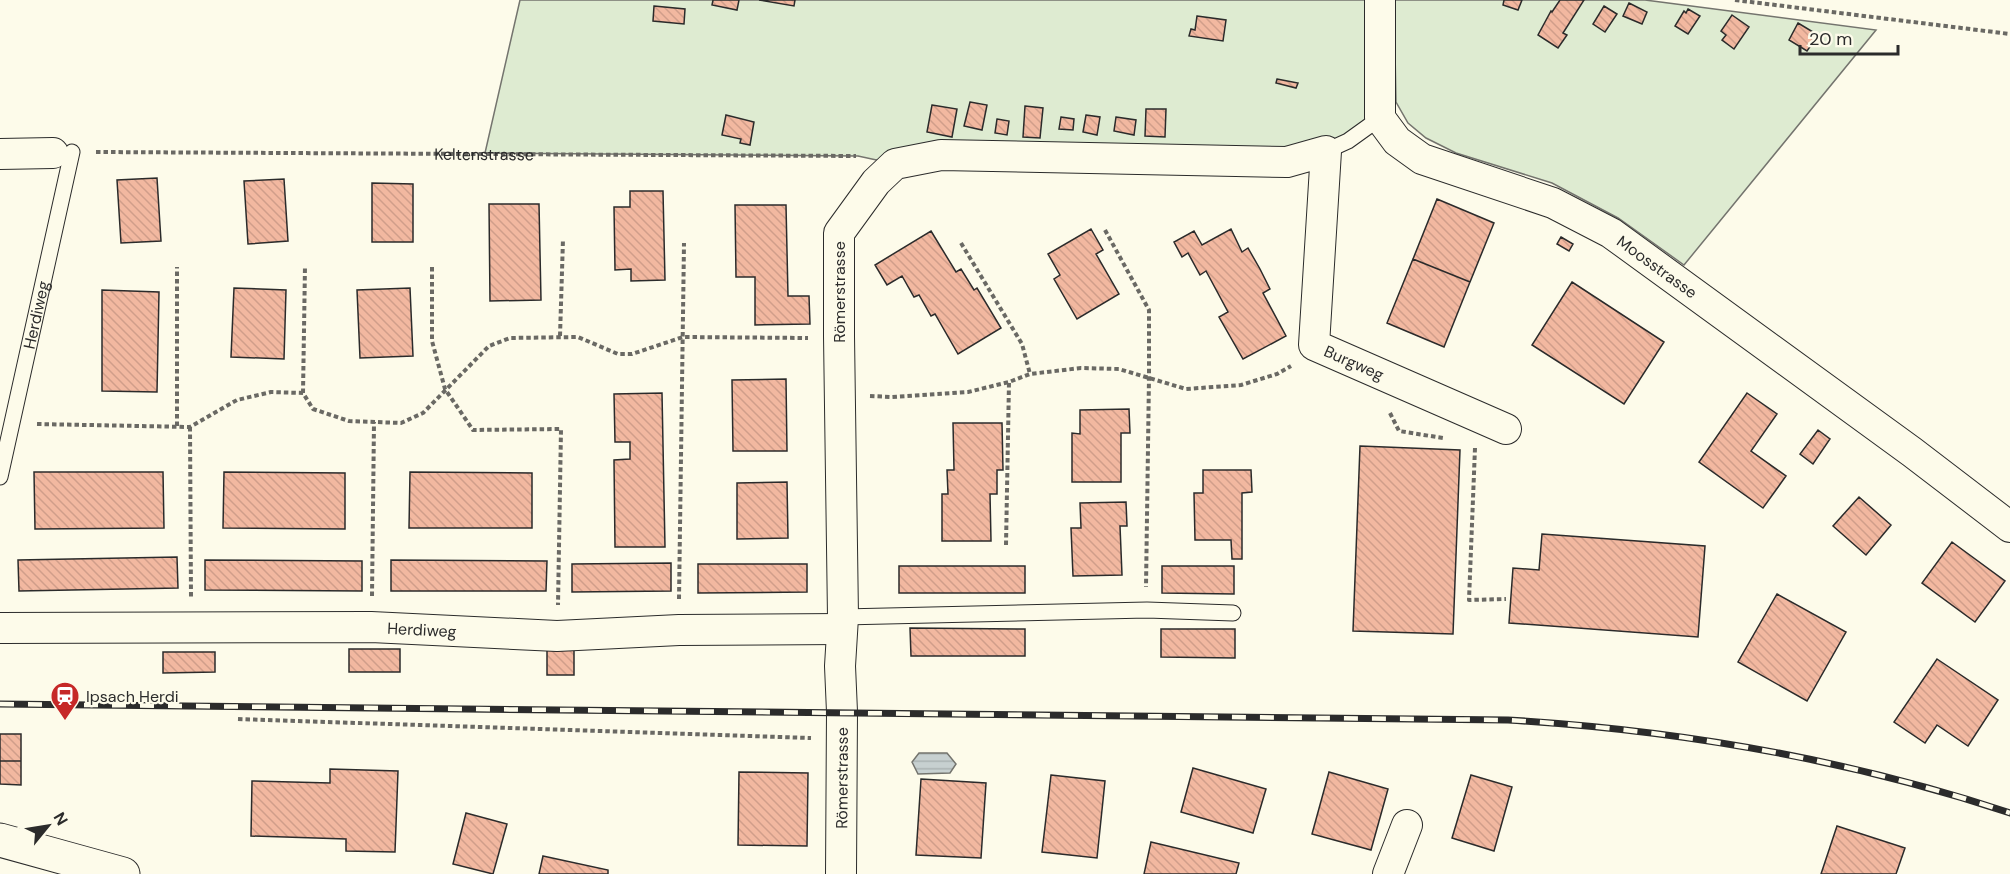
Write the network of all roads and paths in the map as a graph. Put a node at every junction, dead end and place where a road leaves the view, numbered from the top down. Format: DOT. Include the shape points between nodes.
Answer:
graph roads {
  1 [pos="1380,0"];
  2 [pos="1735,0"];
  3 [pos="2010,34"];
  4 [pos="1380,118"];
  5 [pos="1326,151"];
  6 [pos="0,153"];
  7 [pos="62,153"];
  8 [pos="895,164"];
  9 [pos="1105,230"];
  10 [pos="562,239"];
  11 [pos="684,243"];
  12 [pos="961,243"];
  13 [pos="305,266"];
  14 [pos="177,267"];
  15 [pos="432,267"];
  16 [pos="560,336"];
  17 [pos="839,336"];
  18 [pos="683,337"];
  19 [pos="1322,348"];
  20 [pos="1030,374"];
  21 [pos="1149,377"];
  22 [pos="1009,382"];
  23 [pos="445,389"];
  24 [pos="303,393"];
  25 [pos="840,395"];
  26 [pos="374,422"];
  27 [pos="12,424"];
  28 [pos="177,426"];
  29 [pos="189,427"];
  30 [pos="1506,429"];
  31 [pos="1475,444"];
  32 [pos="0,477"];
  33 [pos="2010,527"];
  34 [pos="1006,545"];
  35 [pos="1506,599"];
  36 [pos="1147,610"];
  37 [pos="1233,613"];
  38 [pos="842,623"];
  39 [pos="371,627"];
  40 [pos="0,628"];
  41 [pos="192,629"];
  42 [pos="679,630"];
  43 [pos="557,636"];
  44 [pos="238,719"];
  45 [pos="841,739"];
  46 [pos="1407,825"];
  47 [pos="0,840"];
  48 [pos="123,874"];
  49 [pos="841,874"];
  50 [pos="1388,874"];
  1 -- 4 [label="street"];
  2 -- 3 [label="path"];
  4 -- 5 [label="lane"];
  4 -- 33 [label="street, Moosstrasse" via="1397,141 1422,159 1553,203 1611,233"];
  5 -- 8 [label="street" via="1287,162 941,155"];
  5 -- 19 [label="street, Burgweg" via="1314,345"];
  6 -- 7 [label="street"];
  7 -- 8 [label="path, Keltenstrasse" via="858,156"];
  7 -- 27 [label="lane, Herdiweg"];
  8 -- 17 [label="street, Römerstrasse" via="876,182 840,234"];
  9 -- 21 [label="path" via="1149,310"];
  10 -- 16 [label="path"];
  11 -- 18 [label="path"];
  12 -- 20 [label="path" via="1022,344"];
  13 -- 24 [label="path"];
  14 -- 28 [label="path"];
  15 -- 23 [label="path" via="432,342"];
  16 -- 18 [label="path" via="578,337 618,354 632,354"];
  16 -- 23 [label="path" via="510,338 489,346"];
  17 -- 18 [label="path"];
  17 -- 25 [label="street, Römerstrasse"];
  18 -- 42 [label="path"];
  19 -- 21 [label="path" via="1277,374 1241,385 1186,389"];
  19 -- 30 [label="street, Burgweg"];
  20 -- 21 [label="path" via="1081,368 1119,369"];
  20 -- 22 [label="path"];
  21 -- 36 [label="path"];
  22 -- 25 [label="path" via="968,392 891,397"];
  22 -- 34 [label="path"];
  23 -- 26 [label="path" via="423,413 401,423"];
  23 -- 43 [label="path" via="473,430 561,429"];
  24 -- 26 [label="path" via="313,409 349,420"];
  24 -- 29 [label="path" via="271,392 237,400"];
  25 -- 38 [label="street, Römerstrasse"];
  26 -- 39 [label="path"];
  27 -- 28 [label="path"];
  27 -- 32 [label="lane, Herdiweg"];
  28 -- 29 [label="path"];
  29 -- 41 [label="path"];
  31 -- 35 [label="path" via="1469,600"];
  36 -- 37 [label="lane"];
  36 -- 38 [label="lane"];
  38 -- 42 [label="street, Herdiweg"];
  38 -- 45 [label="street, Römerstrasse"];
  39 -- 41 [label="street, Herdiweg"];
  39 -- 43 [label="street, Herdiweg"];
  40 -- 41 [label="street, Herdiweg"];
  42 -- 43 [label="street, Herdiweg"];
  44 -- 45 [label="path"];
  45 -- 49 [label="street, Römerstrasse"];
  46 -- 50 [label="street"];
  47 -- 48 [label="main road"];
}
